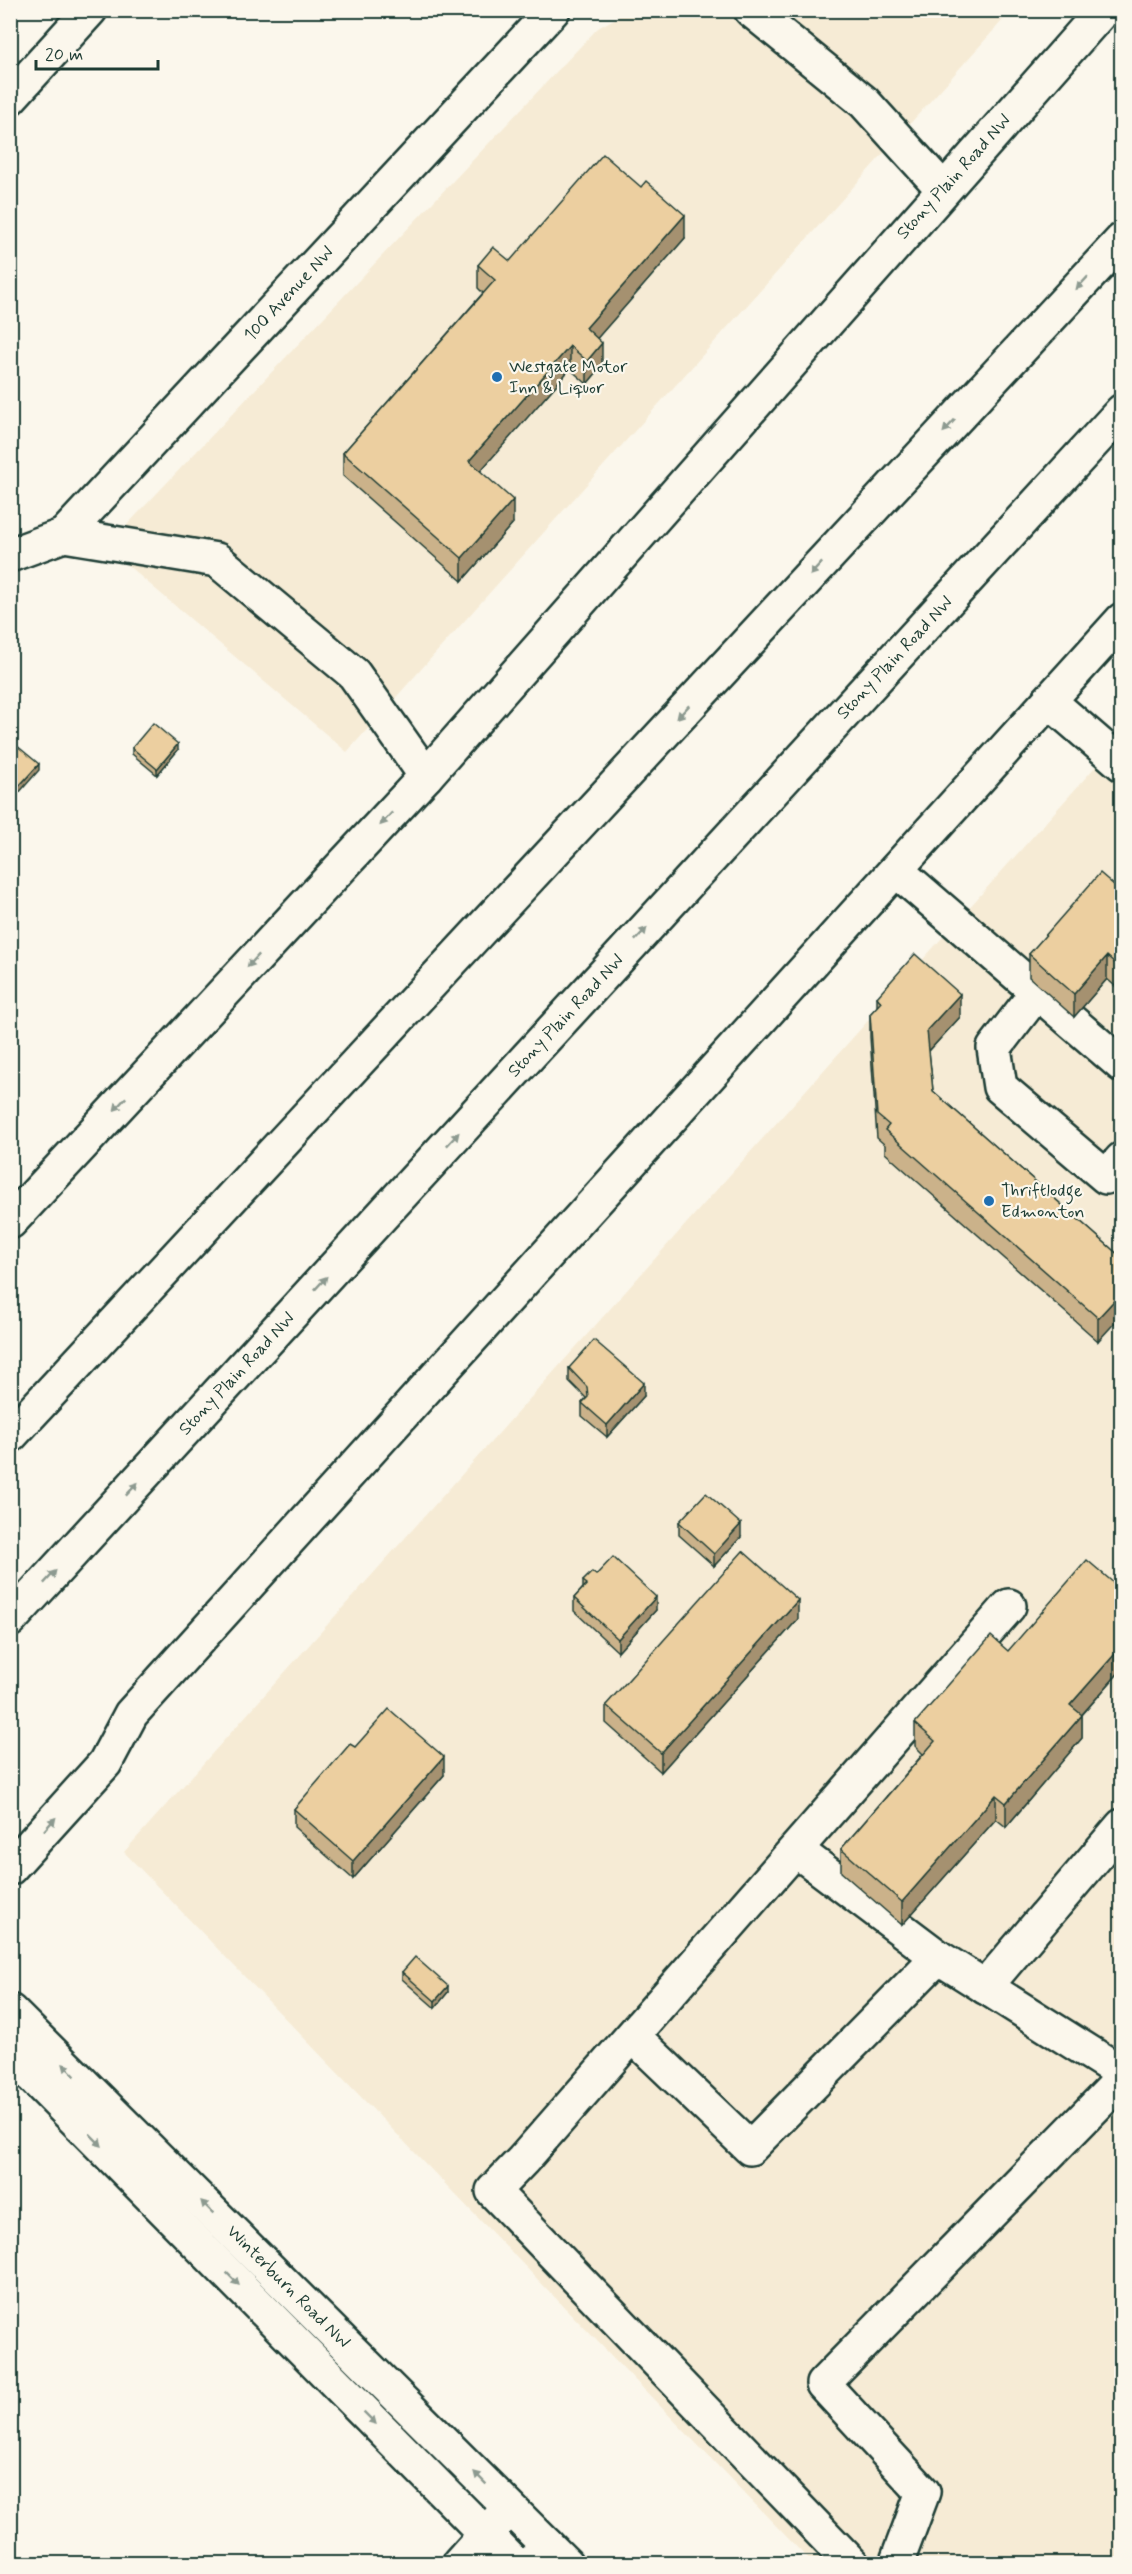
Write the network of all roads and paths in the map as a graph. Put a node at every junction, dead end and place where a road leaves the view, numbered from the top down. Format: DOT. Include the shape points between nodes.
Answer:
graph roads {
  1 [pos="90,10"];
  2 [pos="553,10"];
  3 [pos="750,10"];
  4 [pos="1103,10"];
  5 [pos="10,98"];
  6 [pos="943,189"];
  7 [pos="1122,240"];
  8 [pos="1122,411"];
  9 [pos="64,535"];
  10 [pos="10,555"];
  11 [pos="1122,621"];
  12 [pos="1048,701"];
  13 [pos="1122,764"];
  14 [pos="426,776"];
  15 [pos="896,870"];
  16 [pos="1037,992"];
  17 [pos="1122,1065"];
  18 [pos="1116,1176"];
  19 [pos="10,1222"];
  20 [pos="10,1436"];
  21 [pos="1009,1606"];
  22 [pos="10,1620"];
  23 [pos="1122,1826"];
  24 [pos="796,1850"];
  25 [pos="10,1868"];
  26 [pos="938,1957"];
  27 [pos="985,1987"];
  28 [pos="15,2016"];
  29 [pos="633,2036"];
  30 [pos="10,2054"];
  31 [pos="1122,2073"];
  32 [pos="1122,2079"];
  33 [pos="509,2508"];
  34 [pos="486,2535"];
  35 [pos="548,2557"];
  36 [pos="459,2564"];
  37 [pos="515,2564"];
  38 [pos="852,2564"];
  39 [pos="896,2564"];
  1 -- 5 [label="main road"];
  2 -- 9 [label="main road, 100 Avenue NW"];
  3 -- 6 [label="main road" via="864,102"];
  4 -- 6 [label="main road, Stony Plain Road NW"];
  6 -- 14 [label="main road, Stony Plain Road NW"];
  7 -- 20 [label="main road, one-way"];
  22 -- 8 [label="main road, Stony Plain Road NW, one-way"];
  9 -- 10 [label="main road, 100 Avenue NW"];
  9 -- 14 [label="main road" via="218,560 354,674"];
  11 -- 12 [label="main road"];
  12 -- 13 [label="main road"];
  12 -- 15 [label="main road"];
  14 -- 19 [label="main road, Stony Plain Road NW, one-way"];
  15 -- 16 [label="main road"];
  25 -- 15 [label="main road, one-way" via="105,1763 131,1714"];
  16 -- 17 [label="main road"];
  16 -- 18 [label="main road" via="994,1048 1000,1088"];
  21 -- 24 [label="main road"];
  23 -- 27 [label="main road"];
  24 -- 26 [label="main road"];
  24 -- 29 [label="main road"];
  26 -- 27 [label="main road"];
  26 -- 29 [label="main road" via="750,2148"];
  27 -- 31 [label="main road"];
  33 -- 28 [label="main road, Winterburn Road NW, one-way"];
  29 -- 38 [label="main road" via="493,2191"];
  30 -- 34 [label="main road, Winterburn Road NW, one-way"];
  32 -- 39 [label="main road" via="824,2384 923,2492"];
  33 -- 34 [label="main road"];
  33 -- 35 [label="main road, Winterburn Road NW"];
  34 -- 36 [label="main road"];
  34 -- 37 [label="main road, Winterburn Road NW"];
}
